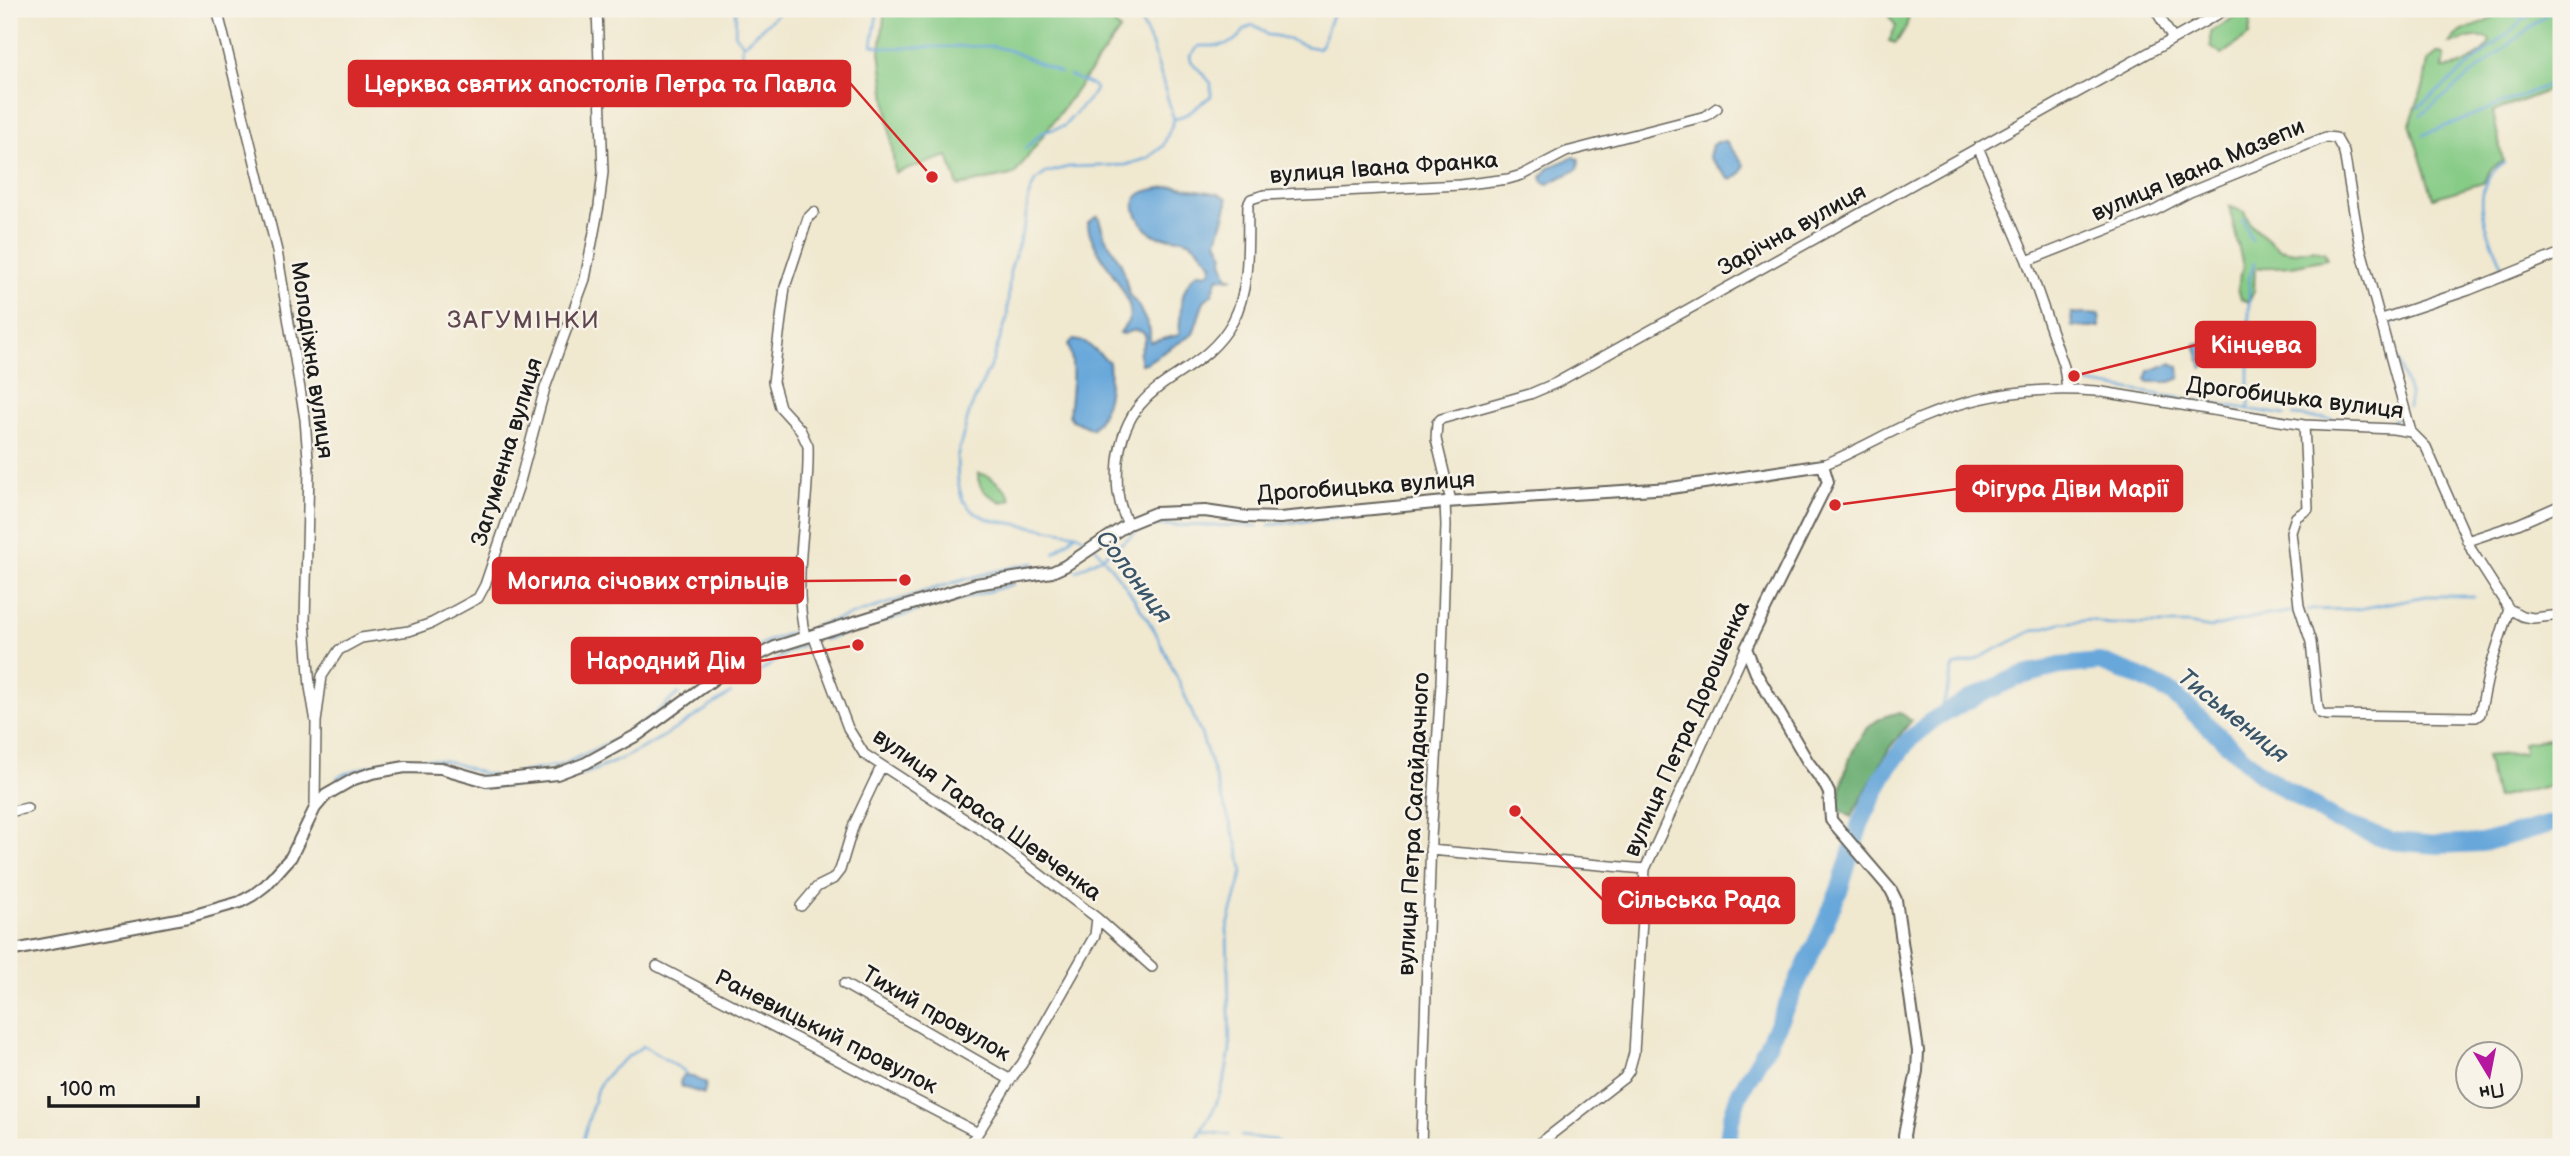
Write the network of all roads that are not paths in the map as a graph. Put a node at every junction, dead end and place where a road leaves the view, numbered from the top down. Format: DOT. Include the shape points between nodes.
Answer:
graph roads {
  1 [pos="217,9"];
  2 [pos="597,9"];
  3 [pos="2155,9"];
  4 [pos="2227,9"];
  5 [pos="2173,39"];
  6 [pos="1717,108"];
  7 [pos="1978,147"];
  8 [pos="814,212"];
  9 [pos="2561,253"];
  10 [pos="2027,261"];
  11 [pos="2382,320"];
  12 [pos="2067,388"];
  13 [pos="2304,425"];
  14 [pos="2411,432"];
  15 [pos="1823,465"];
  16 [pos="1448,502"];
  17 [pos="2561,505"];
  18 [pos="1128,524"];
  19 [pos="2467,541"];
  20 [pos="2509,609"];
  21 [pos="2561,615"];
  22 [pos="809,636"];
  23 [pos="1746,648"];
  24 [pos="316,722"];
  25 [pos="881,767"];
  26 [pos="27,808"];
  27 [pos="315,808"];
  28 [pos="9,812"];
  29 [pos="1430,850"];
  30 [pos="1645,869"];
  31 [pos="801,906"];
  32 [pos="1097,918"];
  33 [pos="9,951"];
  34 [pos="656,966"];
  35 [pos="1152,967"];
  36 [pos="844,984"];
  37 [pos="1009,1079"];
  38 [pos="978,1133"];
  39 [pos="966,1147"];
  40 [pos="1421,1147"];
  41 [pos="1535,1147"];
  42 [pos="1905,1147"];
  1 -- 24 [label="street, Молодіжна вулиця" via="277,251 305,419 309,471 305,629"];
  2 -- 24 [label="street, Загуменна вулиця" via="603,172 585,279 545,388 519,485 482,591 478,598 422,627 361,638 340,650 322,676"];
  3 -- 5 [label="street"];
  4 -- 5 [label="street, Зарічна вулиця"];
  5 -- 7 [label="street, Зарічна вулиця"];
  6 -- 18 [label="street, вулиця Івана Франка" via="1706,116 1566,152 1508,179 1251,199 1243,295 1231,324 1212,348 1148,395 1124,431 1117,488"];
  7 -- 10 [label="street"];
  7 -- 16 [label="street, Зарічна вулиця" via="1556,383 1441,419 1436,439"];
  8 -- 22 [label="street, вулиця Тараса Шевченка" via="788,276 773,382 780,407 808,446 799,580"];
  9 -- 11 [label="street"];
  10 -- 11 [label="street, вулиця Івана Мазепи" via="2331,136 2344,152 2359,242"];
  10 -- 12 [label="street"];
  11 -- 14 [label="street, вулиця Івана Мазепи"];
  12 -- 13 [label="street, Дрогобицька вулиця"];
  12 -- 15 [label="street, Дрогобицька вулиця" via="1988,395 1920,418"];
  13 -- 14 [label="street, Дрогобицька вулиця"];
  13 -- 20 [label="street" via="2308,509 2296,517 2291,532 2299,606 2311,642 2320,713 2476,717"];
  14 -- 19 [label="street, Дрогобицька вулиця" via="2426,447"];
  15 -- 16 [label="street, Дрогобицька вулиця" via="1671,488"];
  15 -- 23 [label="street, вулиця Петра Дорошенка" via="1828,482"];
  16 -- 18 [label="street, Дрогобицька вулиця" via="1280,518 1169,511"];
  16 -- 29 [label="street, вулиця Петра Сагайдачного"];
  17 -- 19 [label="street"];
  18 -- 22 [label="street, Дрогобицька вулиця" via="1045,574 976,584"];
  19 -- 20 [label="street, Дрогобицька вулиця"];
  20 -- 21 [label="street" via="2533,618"];
  22 -- 25 [label="street, вулиця Тараса Шевченка" via="853,739"];
  22 -- 27 [label="street, Дрогобицька вулиця" via="722,673 639,734 569,770 486,781 441,768 391,769 354,779 326,795"];
  23 -- 30 [label="street, вулиця Петра Дорошенка"];
  23 -- 42 [label="street" via="1829,793 1831,820 1891,890 1898,911 1918,1051"];
  24 -- 27 [label="street, Молодіжна вулиця"];
  25 -- 31 [label="street" via="839,870"];
  25 -- 32 [label="street, вулиця Тараса Шевченка" via="984,831"];
  26 -- 28 [label="street"];
  27 -- 33 [label="street, Дрогобицька вулиця" via="291,857 266,885 240,902 198,915"];
  29 -- 30 [label="street"];
  29 -- 40 [label="street, вулиця Петра Сагайдачного"];
  30 -- 41 [label="street, вулиця Петра Дорошенка" via="1634,1053 1629,1070"];
  32 -- 35 [label="street, вулиця Тараса Шевченка"];
  32 -- 37 [label="street" via="1095,936"];
  34 -- 38 [label="street, Раневицький провулок"];
  36 -- 37 [label="street, Тихий провулок"];
  37 -- 38 [label="street"];
  38 -- 39 [label="street"];
}
